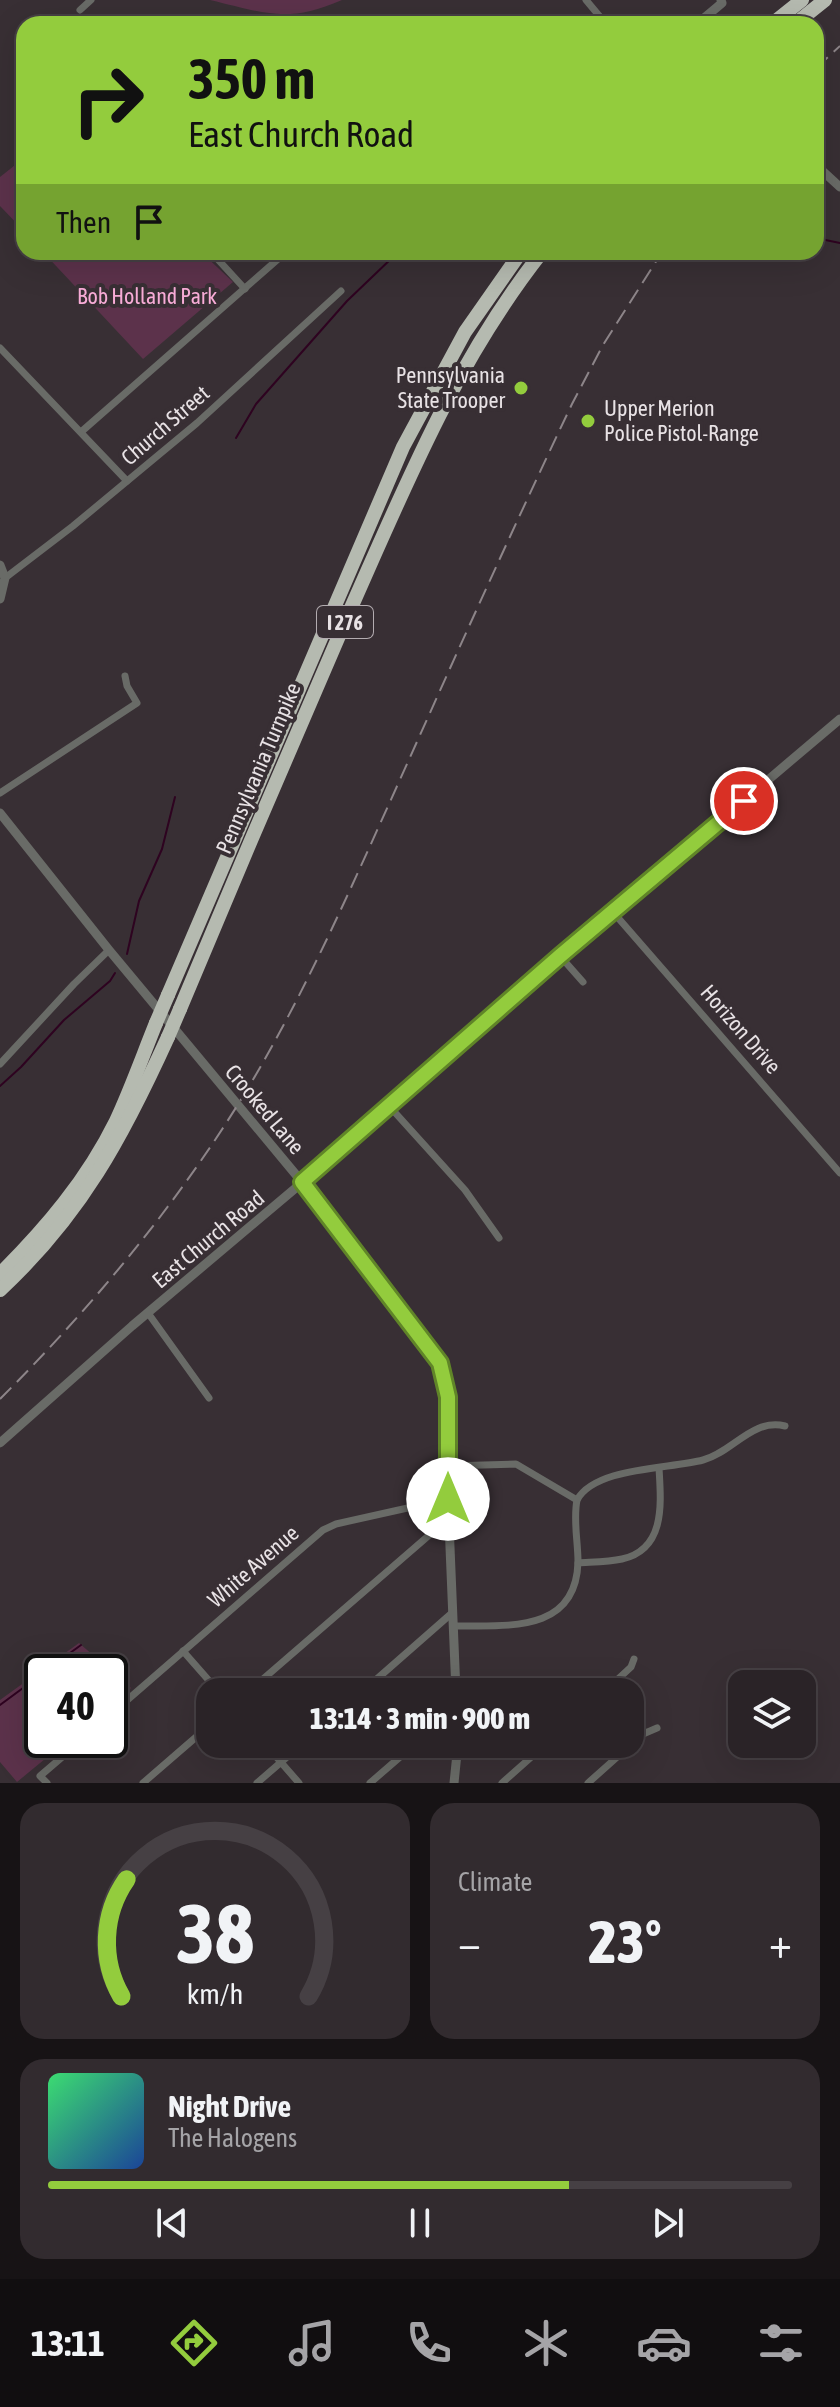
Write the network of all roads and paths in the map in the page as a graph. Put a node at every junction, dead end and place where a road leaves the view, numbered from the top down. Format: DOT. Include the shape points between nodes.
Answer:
graph roads {
  1 [pos="91,0"];
  2 [pos="802,0"];
  3 [pos="825,0"];
  4 [pos="723,1"];
  5 [pos="80,10"];
  6 [pos="706,16"];
  7 [pos="782,16"];
  8 [pos="805,16"];
  9 [pos="824,172"];
  10 [pos="840,187"];
  11 [pos="218,260"];
  12 [pos="277,260"];
  13 [pos="515,260"];
  14 [pos="536,260"];
  15 [pos="245,289"];
  16 [pos="341,291"];
  17 [pos="0,348"];
  18 [pos="81,432"];
  19 [pos="127,481"];
  20 [pos="0,565"];
  21 [pos="5,578"];
  22 [pos="0,599"];
  23 [pos="125,676"];
  24 [pos="840,719"];
  25 [pos="0,793"];
  26 [pos="0,813"];
  27 [pos="613,912"];
  28 [pos="109,950"];
  29 [pos="560,956"];
  30 [pos="583,982"];
  31 [pos="0,1064"];
  32 [pos="390,1107"];
  33 [pos="840,1173"];
  34 [pos="302,1182"];
  35 [pos="499,1238"];
  36 [pos="0,1274"];
  37 [pos="0,1290"];
  38 [pos="148,1313"];
  39 [pos="209,1398"];
  40 [pos="785,1426"];
  41 [pos="0,1443"];
  42 [pos="448,1466"];
  43 [pos="659,1468"];
  44 [pos="448,1499"];
  45 [pos="577,1500"];
  46 [pos="449,1518"];
  47 [pos="578,1563"];
  48 [pos="452,1613"];
  49 [pos="453,1626"];
  50 [pos="183,1651"];
  51 [pos="634,1659"];
  52 [pos="207,1678"];
  53 [pos="264,1678"];
  54 [pos="378,1678"];
  55 [pos="455,1678"];
  56 [pos="619,1678"];
  57 [pos="128,1699"];
  58 [pos="657,1728"];
  59 [pos="196,1737"];
  60 [pos="61,1758"];
  61 [pos="277,1758"];
  62 [pos="286,1758"];
  63 [pos="399,1758"];
  64 [pos="457,1758"];
  65 [pos="530,1758"];
  66 [pos="281,1762"];
  67 [pos="47,1783"];
  68 [pos="143,1783"];
  69 [pos="257,1783"];
  70 [pos="299,1783"];
  71 [pos="370,1783"];
  72 [pos="454,1783"];
  73 [pos="502,1783"];
  74 [pos="588,1783"];
  1 -- 5 [label="street"];
  2 -- 7 [label="highway"];
  3 -- 8 [label="highway"];
  4 -- 6 [label="street"];
  9 -- 10 [label="street"];
  11 -- 15 [label="street"];
  12 -- 15 [label="street"];
  13 -- 36 [label="highway, Pennsylvania Turnpike / I 276, bridge" via="459,341 403,447 116,1121 57,1215"];
  14 -- 37 [label="highway, Pennsylvania Turnpike / I 276, bridge" via="475,346 422,446 128,1122 92,1183"];
  15 -- 18 [label="street"];
  16 -- 19 [label="street, Church Street"];
  17 -- 18 [label="street"];
  18 -- 19 [label="street"];
  19 -- 21 [label="street, Church Street"];
  20 -- 21 [label="street"];
  21 -- 22 [label="street"];
  23 -- 25 [label="street" via="137,703"];
  24 -- 27 [label="street, East Church Road"];
  26 -- 28 [label="street, Crooked Lane"];
  27 -- 29 [label="street, East Church Road"];
  27 -- 33 [label="street, Horizon Drive"];
  28 -- 31 [label="street"];
  28 -- 34 [label="street, Crooked Lane"];
  29 -- 30 [label="street"];
  29 -- 32 [label="street, East Church Road"];
  32 -- 34 [label="street, East Church Road"];
  32 -- 35 [label="street" via="465,1190"];
  34 -- 38 [label="street, East Church Road"];
  34 -- 42 [label="street, Crooked Lane" via="440,1363 448,1397"];
  38 -- 39 [label="street"];
  38 -- 41 [label="street, East Church Road"];
  40 -- 43 [label="street" via="760,1426 710,1458"];
  42 -- 44 [label="street, Crooked Lane"];
  42 -- 45 [label="street" via="516,1464"];
  43 -- 45 [label="street" via="602,1479 585,1488"];
  43 -- 47 [label="street" via="661,1511 652,1540 625,1559"];
  44 -- 46 [label="street, Crooked Lane"];
  44 -- 50 [label="street, White Avenue" via="328,1526"];
  45 -- 47 [label="street"];
  46 -- 48 [label="street, Crooked Lane"];
  46 -- 53 [label="street"];
  47 -- 49 [label="street" via="567,1596 543,1619 521,1626"];
  48 -- 49 [label="street, Crooked Lane"];
  48 -- 54 [label="street"];
  49 -- 55 [label="street, Crooked Lane"];
  50 -- 52 [label="street"];
  50 -- 57 [label="street, White Avenue"];
  51 -- 56 [label="street"];
  58 -- 74 [label="street" via="643,1734"];
  59 -- 68 [label="street"];
  60 -- 67 [label="street" via="40,1776"];
  61 -- 66 [label="street"];
  62 -- 66 [label="street"];
  63 -- 71 [label="street"];
  64 -- 72 [label="street"];
  65 -- 73 [label="street"];
  66 -- 69 [label="street"];
  66 -- 70 [label="street"];
}
